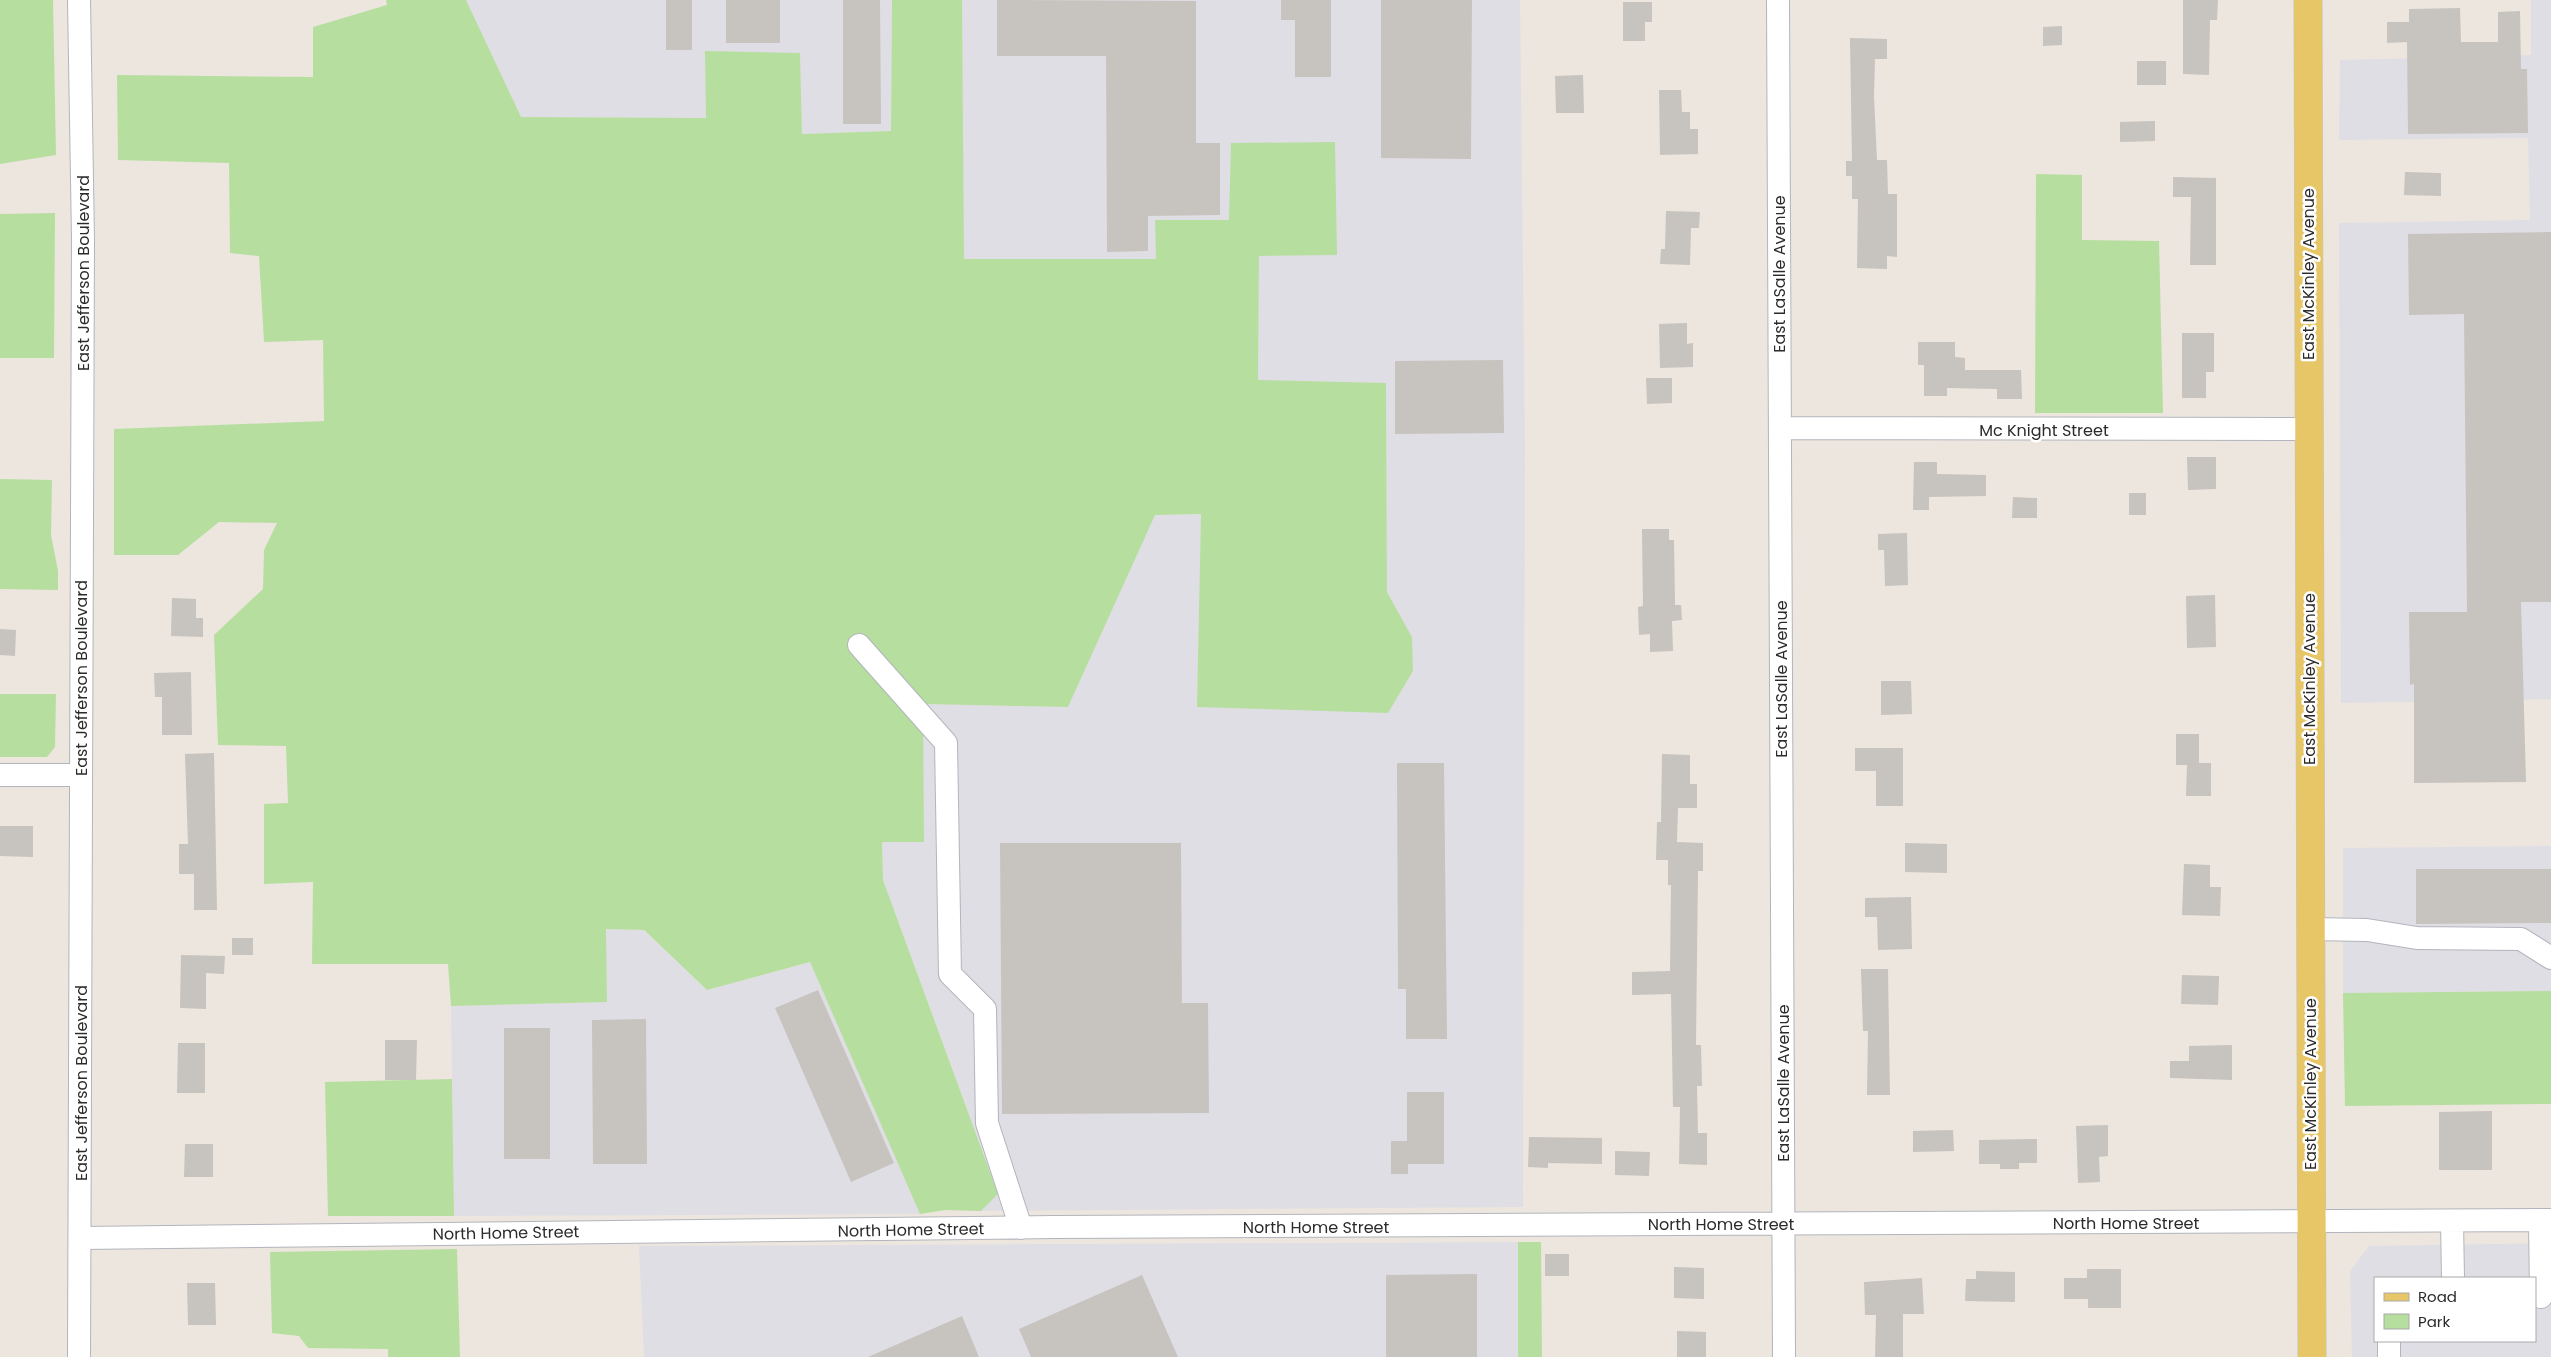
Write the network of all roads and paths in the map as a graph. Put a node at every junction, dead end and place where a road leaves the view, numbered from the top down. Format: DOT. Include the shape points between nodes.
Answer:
graph roads {
  1 [pos="79,0"];
  2 [pos="1778,0"];
  3 [pos="2308,0"];
  4 [pos="1780,428"];
  5 [pos="2309,429"];
  6 [pos="859,645"];
  7 [pos="0,775"];
  8 [pos="80,775"];
  9 [pos="2310,929"];
  10 [pos="2551,958"];
  11 [pos="2546,1220"];
  12 [pos="2452,1221"];
  13 [pos="2310,1223"];
  14 [pos="1783,1224"];
  15 [pos="1021,1228"];
  16 [pos="80,1238"];
  17 [pos="2453,1277"];
  18 [pos="2542,1295"];
  19 [pos="2389,1342"];
  20 [pos="79,1357"];
  21 [pos="1784,1357"];
  22 [pos="2312,1357"];
  23 [pos="2389,1357"];
  1 -- 8 [label="street, East Jefferson Boulevard" via="83,216"];
  2 -- 4 [label="street, East LaSalle Avenue"];
  3 -- 5 [label="main road, East McKinley Avenue"];
  4 -- 5 [label="street, Mc Knight Street"];
  4 -- 14 [label="street, East LaSalle Avenue"];
  5 -- 9 [label="main road, East McKinley Avenue"];
  6 -- 15 [label="street" via="946,743 950,974 985,1009 987,1123"];
  7 -- 8 [label="street"];
  8 -- 16 [label="street, East Jefferson Boulevard"];
  9 -- 10 [label="street" via="2367,930 2417,938 2521,939"];
  9 -- 13 [label="main road, East McKinley Avenue"];
  11 -- 12 [label="street, North Home Street"];
  11 -- 18 [label="street"];
  12 -- 13 [label="street, North Home Street"];
  12 -- 17 [label="street"];
  13 -- 14 [label="street, North Home Street"];
  13 -- 22 [label="main road, East McKinley Avenue"];
  14 -- 15 [label="street, North Home Street"];
  14 -- 21 [label="street, East LaSalle Avenue"];
  15 -- 16 [label="street, North Home Street"];
  16 -- 20 [label="street, East Jefferson Boulevard"];
  19 -- 23 [label="street"];
}
